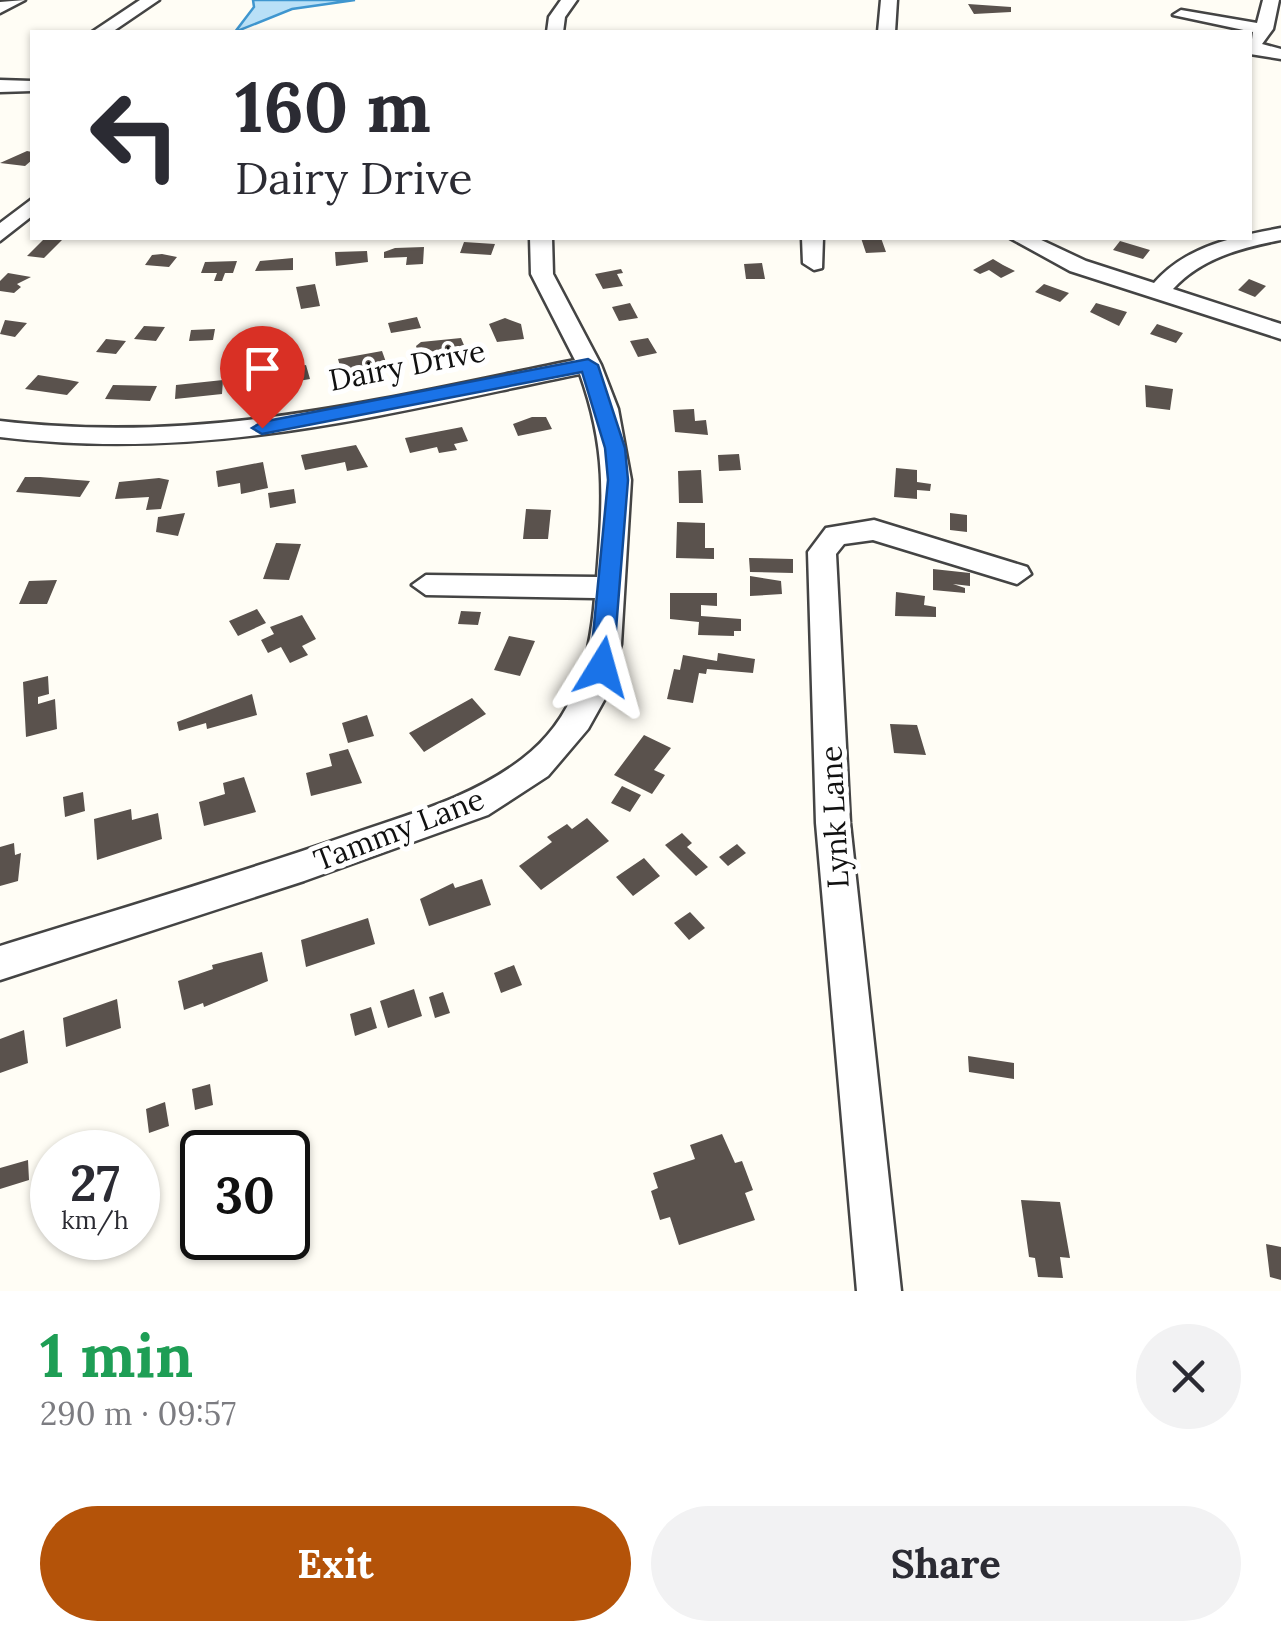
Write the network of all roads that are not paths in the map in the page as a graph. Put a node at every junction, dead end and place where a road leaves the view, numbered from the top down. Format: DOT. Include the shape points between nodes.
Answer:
graph roads {
  1 [pos="17,0"];
  2 [pos="151,0"];
  3 [pos="570,0"];
  4 [pos="889,0"];
  5 [pos="1270,0"];
  6 [pos="0,8"];
  7 [pos="1181,15"];
  8 [pos="1264,29"];
  9 [pos="104,30"];
  10 [pos="555,30"];
  11 [pos="888,30"];
  12 [pos="1252,47"];
  13 [pos="1252,48"];
  14 [pos="1281,54"];
  15 [pos="0,86"];
  16 [pos="30,86"];
  17 [pos="30,210"];
  18 [pos="0,234"];
  19 [pos="1281,234"];
  20 [pos="541,240"];
  21 [pos="812,240"];
  22 [pos="1025,240"];
  23 [pos="814,262"];
  24 [pos="1158,292"];
  25 [pos="1281,332"];
  26 [pos="588,365"];
  27 [pos="0,428"];
  28 [pos="1018,574"];
  29 [pos="426,586"];
  30 [pos="611,588"];
  31 [pos="0,962"];
  32 [pos="879,1291"];
  1 -- 6 [label="street"];
  2 -- 9 [label="street"];
  3 -- 10 [label="street"];
  4 -- 11 [label="street"];
  5 -- 8 [label="street"];
  7 -- 8 [label="street"];
  8 -- 12 [label="street"];
  13 -- 14 [label="street"];
  15 -- 16 [label="street"];
  17 -- 18 [label="street"];
  19 -- 24 [label="street" via="1206,254"];
  20 -- 26 [label="street, Tammy Lane" via="542,274"];
  21 -- 23 [label="street"];
  22 -- 24 [label="street"];
  24 -- 25 [label="street"];
  26 -- 27 [label="street, Dairy Drive" via="196,437 72,438"];
  26 -- 30 [label="street, Tammy Lane" via="615,448"];
  28 -- 32 [label="street, Lynk Lane" via="874,530 836,535 822,552 833,823"];
  29 -- 30 [label="street"];
  30 -- 31 [label="street, Tammy Lane" via="606,644 591,695 559,744 502,791 304,866"];
}
